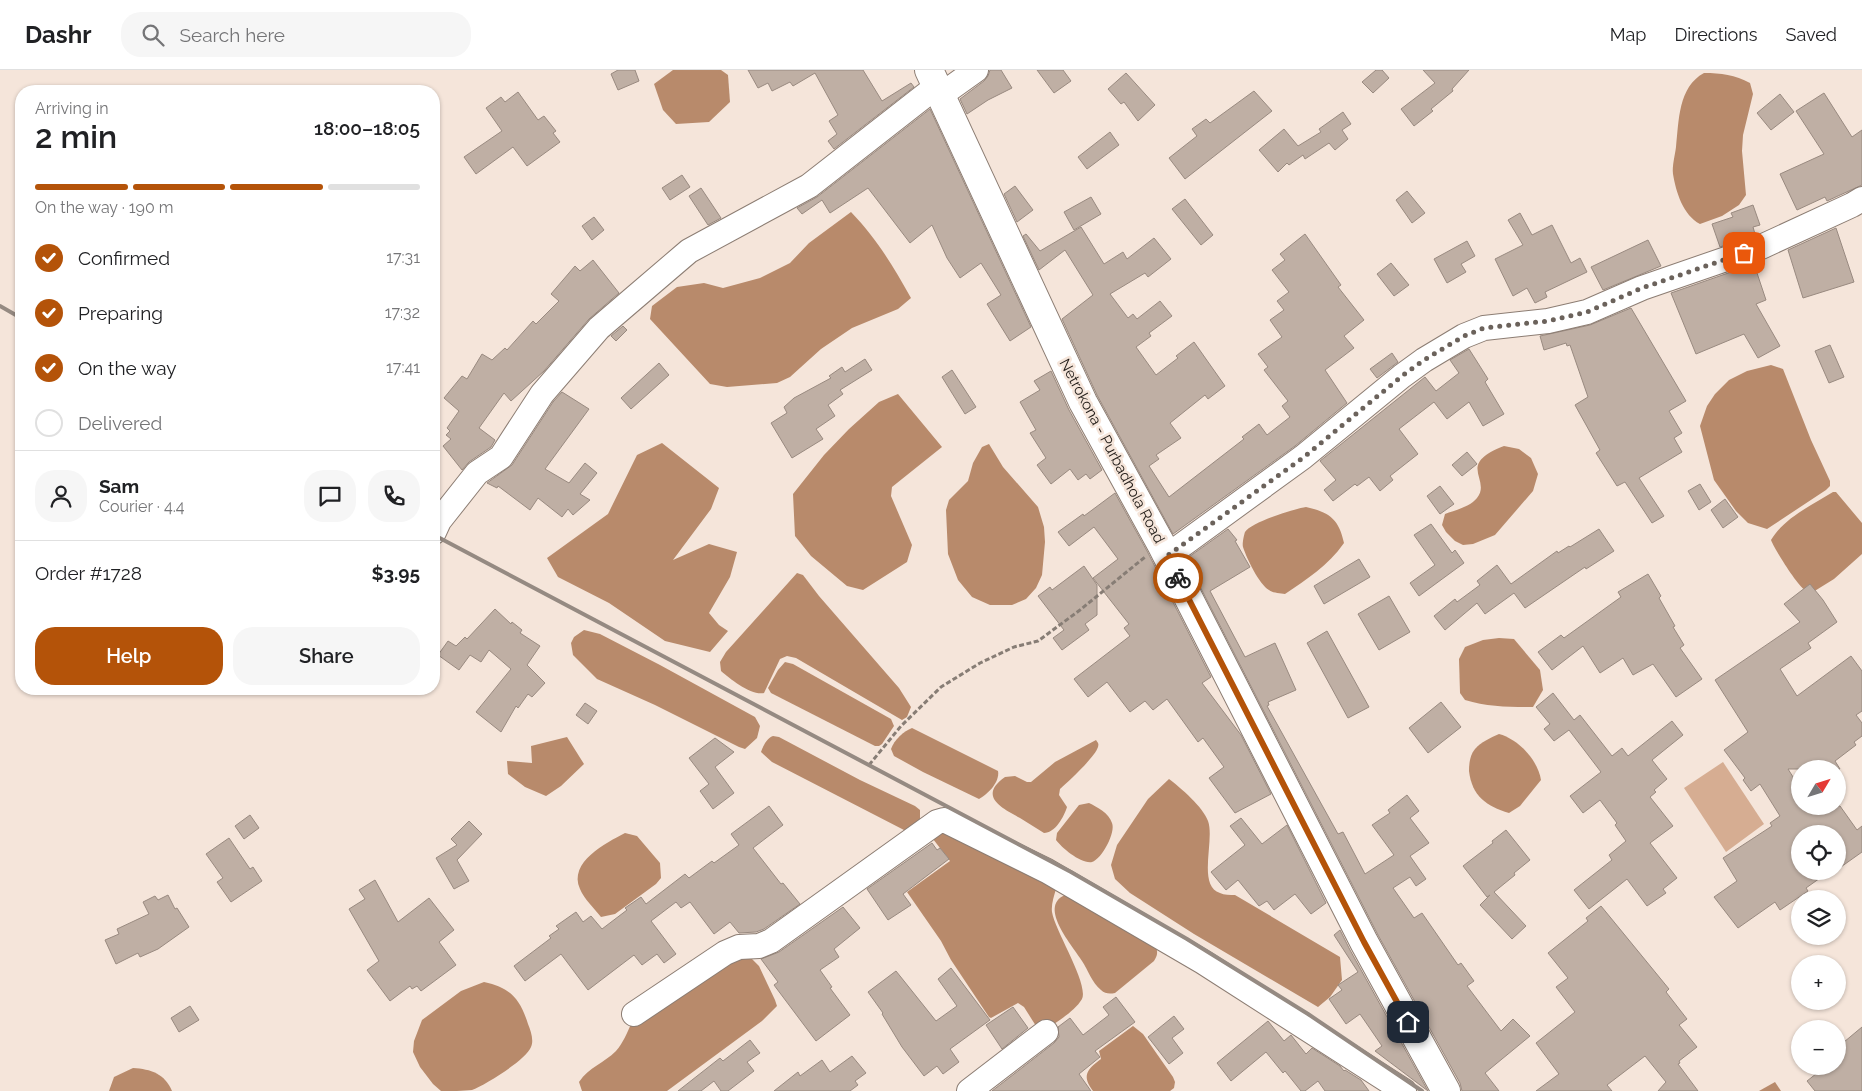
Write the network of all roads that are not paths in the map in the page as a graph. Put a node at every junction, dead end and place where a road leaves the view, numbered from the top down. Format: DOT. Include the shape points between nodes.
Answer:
graph roads {
  1 [pos="976,70"];
  2 [pos="936,84"];
  3 [pos="1862,199"];
  4 [pos="440,520"];
  5 [pos="1164,550"];
  6 [pos="634,1014"];
  7 [pos="1046,1032"];
  8 [pos="1447,1089"];
  9 [pos="969,1091"];
  10 [pos="1404,1091"];
  1 -- 2 [label="street"];
  2 -- 4 [label="street" via="809,186 689,251 599,328 542,394 500,457 477,473"];
  2 -- 5 [label="main road, Netrokona - Purbadhola Road" via="1083,402"];
  3 -- 5 [label="street" via="1761,247 1642,288 1587,312 1548,321 1484,328 1464,336 1402,376 1304,457"];
  5 -- 8 [label="main road, Netrokona - Purbadhola Road" via="1364,942"];
  6 -- 10 [label="street" via="725,953 771,941 901,846 944,820 1047,871 1202,962"];
  7 -- 9 [label="street"];
}
